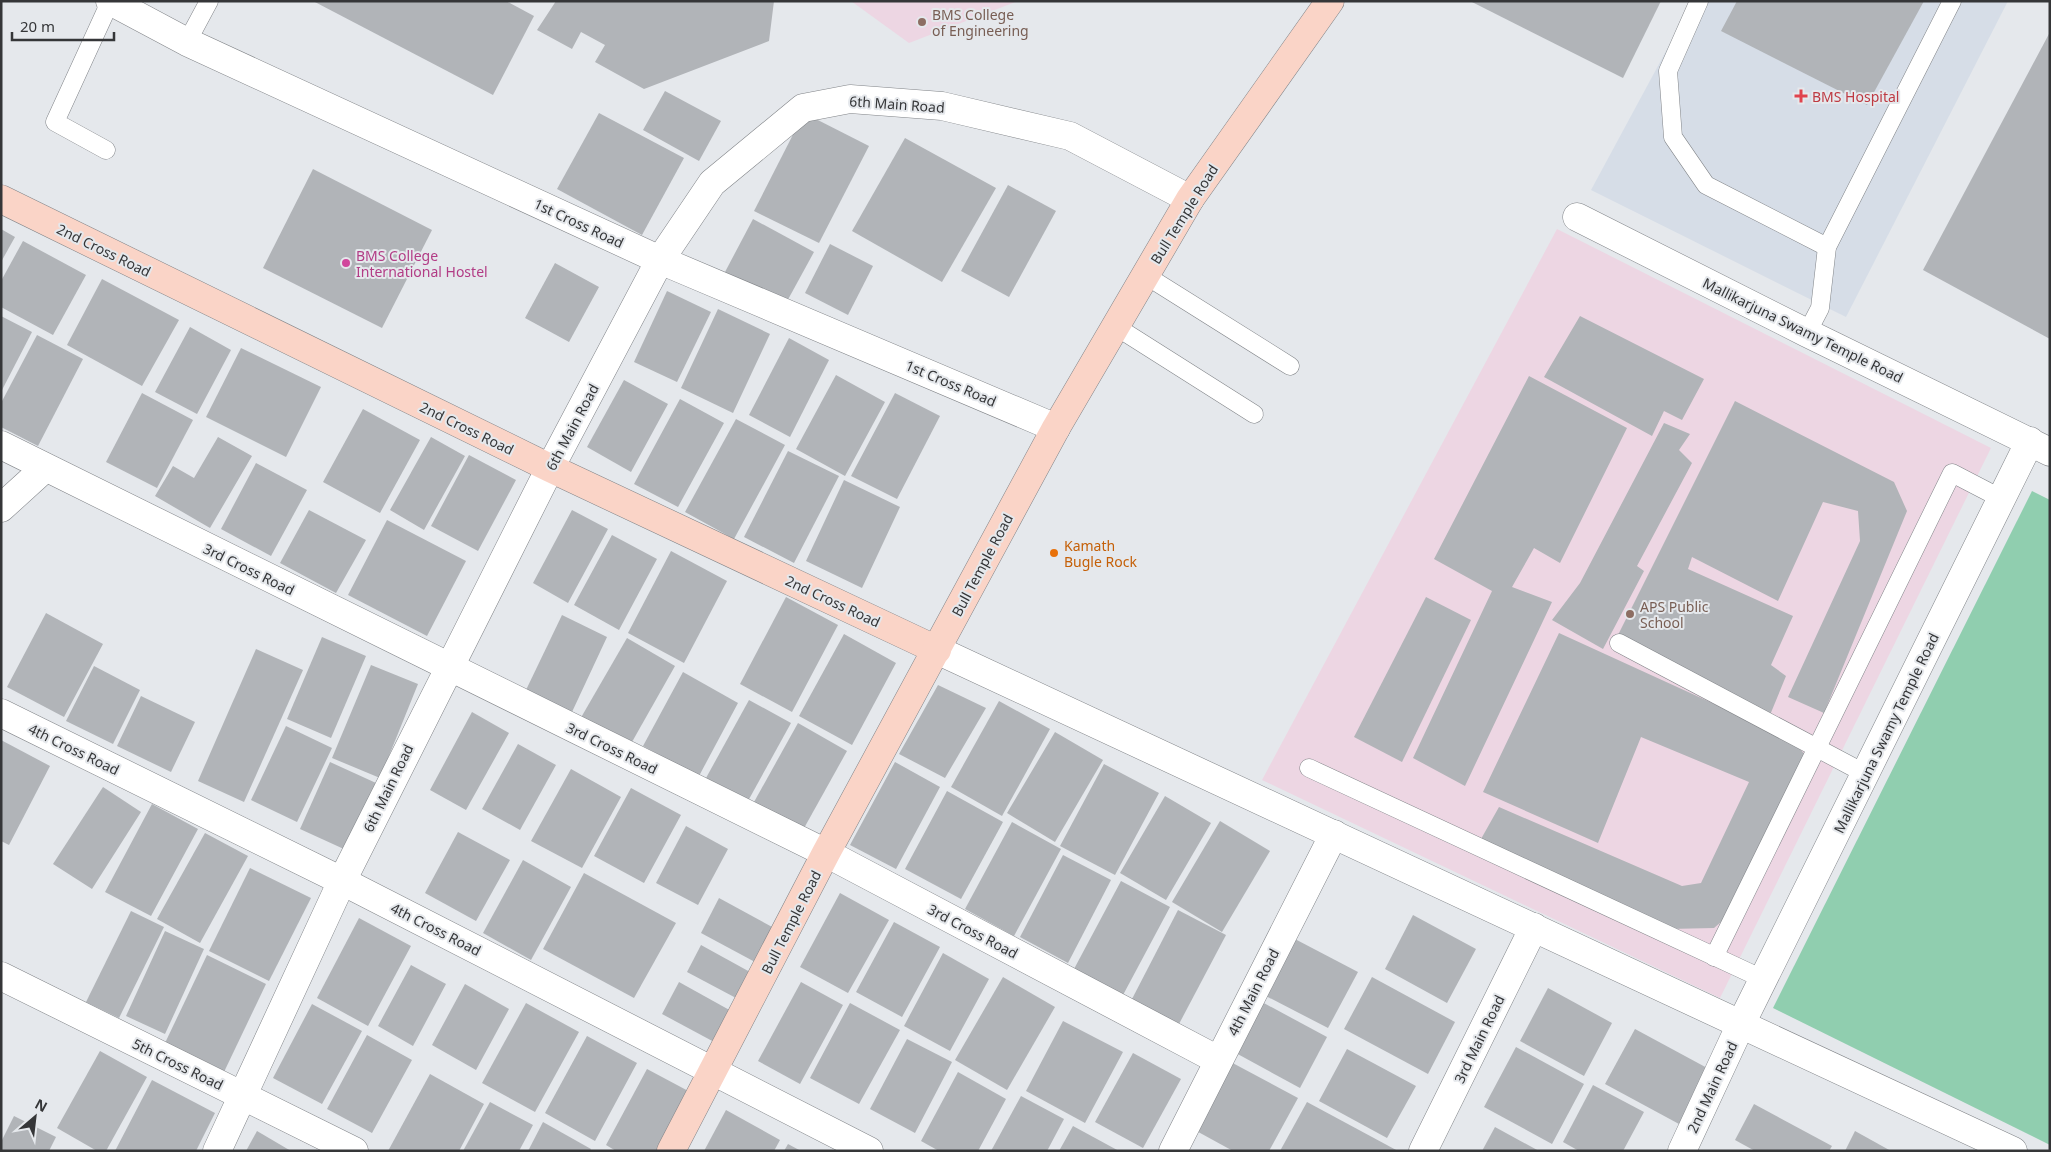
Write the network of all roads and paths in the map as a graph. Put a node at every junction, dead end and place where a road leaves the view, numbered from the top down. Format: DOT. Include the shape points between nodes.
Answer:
graph roads {
  1 [pos="110,1"];
  2 [pos="209,1"];
  3 [pos="1330,1"];
  4 [pos="1699,1"];
  5 [pos="1952,1"];
  6 [pos="187,42"];
  7 [pos="106,150"];
  8 [pos="1,199"];
  9 [pos="1190,199"];
  10 [pos="1577,217"];
  11 [pos="1828,247"];
  12 [pos="660,260"];
  13 [pos="1145,275"];
  14 [pos="1115,326"];
  15 [pos="1807,333"];
  16 [pos="1290,366"];
  17 [pos="1254,414"];
  18 [pos="1056,428"];
  19 [pos="1,446"];
  20 [pos="2040,446"];
  21 [pos="45,468"];
  22 [pos="550,468"];
  23 [pos="2002,499"];
  24 [pos="1,508"];
  25 [pos="1619,643"];
  26 [pos="937,650"];
  27 [pos="448,668"];
  28 [pos="1,713"];
  29 [pos="1817,748"];
  30 [pos="1309,768"];
  31 [pos="1866,774"];
  32 [pos="1334,834"];
  33 [pos="826,853"];
  34 [pos="342,881"];
  35 [pos="1534,928"];
  36 [pos="1714,957"];
  37 [pos="1,976"];
  38 [pos="1763,979"];
  39 [pos="1741,1024"];
  40 [pos="1218,1060"];
  41 [pos="713,1072"];
  42 [pos="244,1096"];
  43 [pos="1978,1143"];
  44 [pos="217,1151"];
  45 [pos="354,1151"];
  46 [pos="671,1151"];
  47 [pos="869,1151"];
  48 [pos="1172,1151"];
  49 [pos="1423,1151"];
  50 [pos="1682,1151"];
  51 [pos="2013,1151"];
  1 -- 6 [label="street, 1st Cross Road"];
  1 -- 7 [label="lane" via="55,122"];
  2 -- 6 [label="lane"];
  3 -- 9 [label="street, Bull Temple Road"];
  4 -- 11 [label="lane" via="1668,71 1673,137 1706,186"];
  5 -- 11 [label="lane"];
  6 -- 12 [label="street, 1st Cross Road"];
  8 -- 22 [label="street, 2nd Cross Road"];
  9 -- 12 [label="street, 6th Main Road" via="1070,136 942,106 850,99 803,108 712,183"];
  9 -- 13 [label="street, Bull Temple Road"];
  10 -- 15 [label="street, Mallikarjuna Swamy Temple Road"];
  11 -- 15 [label="lane" via="1820,308"];
  12 -- 18 [label="street, 1st Cross Road"];
  12 -- 22 [label="street, 6th Main Road"];
  13 -- 14 [label="street, Bull Temple Road"];
  13 -- 16 [label="lane"];
  14 -- 17 [label="lane"];
  14 -- 18 [label="street, Bull Temple Road"];
  15 -- 20 [label="street, Mallikarjuna Swamy Temple Road"];
  18 -- 26 [label="street, Bull Temple Road"];
  19 -- 21 [label="street, 3rd Cross Road"];
  20 -- 23 [label="street, Mallikarjuna Swamy Temple Road"];
  21 -- 24 [label="street"];
  21 -- 27 [label="street, 3rd Cross Road"];
  22 -- 26 [label="street, 2nd Cross Road"];
  22 -- 27 [label="street, 6th Main Road"];
  23 -- 29 [label="lane" via="1952,474"];
  23 -- 31 [label="street, Mallikarjuna Swamy Temple Road"];
  25 -- 29 [label="lane"];
  26 -- 32 [label="street"];
  26 -- 33 [label="street, Bull Temple Road"];
  27 -- 33 [label="street, 3rd Cross Road"];
  27 -- 34 [label="street, 6th Main Road"];
  28 -- 34 [label="street, 4th Cross Road"];
  29 -- 31 [label="lane"];
  29 -- 36 [label="lane"];
  30 -- 36 [label="lane"];
  31 -- 38 [label="street, Mallikarjuna Swamy Temple Road"];
  32 -- 35 [label="street"];
  32 -- 40 [label="street, 4th Main Road"];
  33 -- 40 [label="street, 3rd Cross Road"];
  33 -- 41 [label="street, Bull Temple Road"];
  34 -- 41 [label="street, 4th Cross Road"];
  34 -- 42 [label="street, 6th Main Road"];
  35 -- 39 [label="street"];
  35 -- 49 [label="street, 3rd Main Road"];
  36 -- 38 [label="lane"];
  37 -- 42 [label="street, 5th Cross Road"];
  38 -- 39 [label="street, Mallikarjuna Swamy Temple Road"];
  39 -- 43 [label="street"];
  39 -- 50 [label="street, 2nd Main Road"];
  40 -- 48 [label="street, 4th Main Road"];
  41 -- 46 [label="street, Bull Temple Road"];
  41 -- 47 [label="street, 4th Cross Road"];
  42 -- 44 [label="street, 6th Main Road"];
  42 -- 45 [label="street, 5th Cross Road"];
  43 -- 51 [label="street"];
}
